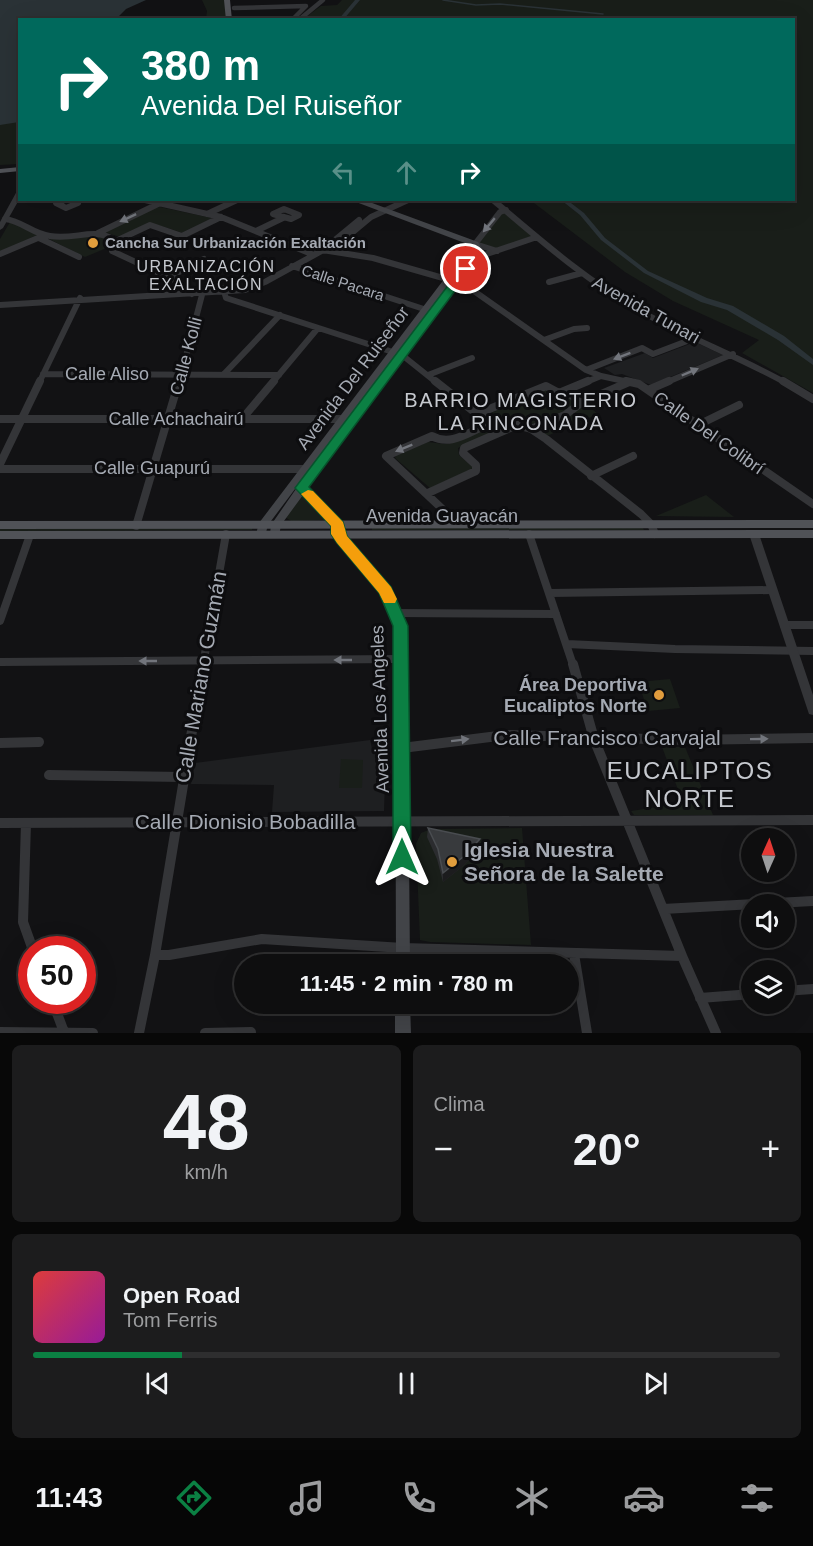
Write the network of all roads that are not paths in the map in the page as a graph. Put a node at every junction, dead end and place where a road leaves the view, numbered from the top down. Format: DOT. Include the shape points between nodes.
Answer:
graph roads {
  1 [pos="227,0"];
  2 [pos="323,0"];
  3 [pos="234,4"];
  4 [pos="230,18"];
  5 [pos="294,18"];
  6 [pos="300,18"];
  7 [pos="18,168"];
  8 [pos="0,169"];
  9 [pos="18,195"];
  10 [pos="62,201"];
  11 [pos="75,201"];
  12 [pos="148,201"];
  13 [pos="235,201"];
  14 [pos="362,201"];
  15 [pos="395,201"];
  16 [pos="405,201"];
  17 [pos="494,201"];
  18 [pos="158,204"];
  19 [pos="383,209"];
  20 [pos="506,210"];
  21 [pos="207,214"];
  22 [pos="221,217"];
  23 [pos="283,218"];
  24 [pos="5,219"];
  25 [pos="0,228"];
  26 [pos="256,231"];
  27 [pos="98,233"];
  28 [pos="42,236"];
  29 [pos="537,237"];
  30 [pos="118,240"];
  31 [pos="475,244"];
  32 [pos="496,251"];
  33 [pos="315,252"];
  34 [pos="0,254"];
  35 [pos="79,257"];
  36 [pos="475,258"];
  37 [pos="204,259"];
  38 [pos="290,265"];
  39 [pos="582,273"];
  40 [pos="169,277"];
  41 [pos="452,280"];
  42 [pos="549,282"];
  43 [pos="223,290"];
  44 [pos="203,291"];
  45 [pos="192,292"];
  46 [pos="80,298"];
  47 [pos="0,303"];
  48 [pos="430,310"];
  49 [pos="280,315"];
  50 [pos="318,328"];
  51 [pos="587,328"];
  52 [pos="695,338"];
  53 [pos="544,340"];
  54 [pos="398,353"];
  55 [pos="733,354"];
  56 [pos="472,358"];
  57 [pos="586,370"];
  58 [pos="43,374"];
  59 [pos="181,374"];
  60 [pos="224,374"];
  61 [pos="279,375"];
  62 [pos="428,375"];
  63 [pos="601,376"];
  64 [pos="630,382"];
  65 [pos="648,390"];
  66 [pos="566,391"];
  67 [pos="813,399"];
  68 [pos="581,403"];
  69 [pos="740,405"];
  70 [pos="477,414"];
  71 [pos="0,419"];
  72 [pos="21,419"];
  73 [pos="169,419"];
  74 [pos="242,419"];
  75 [pos="347,419"];
  76 [pos="517,425"];
  77 [pos="698,425"];
  78 [pos="531,429"];
  79 [pos="633,456"];
  80 [pos="0,464"];
  81 [pos="154,468"];
  82 [pos="0,469"];
  83 [pos="304,469"];
  84 [pos="591,476"];
  85 [pos="302,488"];
  86 [pos="428,493"];
  87 [pos="813,504"];
  88 [pos="453,524"];
  89 [pos="813,524"];
  90 [pos="0,525"];
  91 [pos="136,526"];
  92 [pos="653,529"];
  93 [pos="269,530"];
  94 [pos="338,530"];
  95 [pos="226,534"];
  96 [pos="529,534"];
  97 [pos="754,534"];
  98 [pos="813,534"];
  99 [pos="0,535"];
  100 [pos="30,535"];
  101 [pos="772,590"];
  102 [pos="550,593"];
  103 [pos="396,613"];
  104 [pos="556,614"];
  105 [pos="0,621"];
  106 [pos="784,625"];
  107 [pos="813,625"];
  108 [pos="567,644"];
  109 [pos="793,651"];
  110 [pos="813,651"];
  111 [pos="401,659"];
  112 [pos="0,662"];
  113 [pos="203,662"];
  114 [pos="813,711"];
  115 [pos="813,738"];
  116 [pos="594,739"];
  117 [pos="39,742"];
  118 [pos="0,743"];
  119 [pos="402,748"];
  120 [pos="49,775"];
  121 [pos="183,777"];
  122 [pos="813,820"];
  123 [pos="402,821"];
  124 [pos="628,821"];
  125 [pos="176,822"];
  126 [pos="0,823"];
  127 [pos="26,824"];
  128 [pos="813,901"];
  129 [pos="663,909"];
  130 [pos="28,936"];
  131 [pos="403,948"];
  132 [pos="403,954"];
  133 [pos="574,954"];
  134 [pos="579,954"];
  135 [pos="154,956"];
  136 [pos="682,956"];
  137 [pos="579,984"];
  138 [pos="813,989"];
  139 [pos="795,990"];
  140 [pos="741,995"];
  141 [pos="700,998"];
  142 [pos="57,1014"];
  143 [pos="403,1014"];
  144 [pos="0,1032"];
  145 [pos="64,1032"];
  146 [pos="251,1032"];
  147 [pos="93,1033"];
  148 [pos="139,1033"];
  149 [pos="205,1033"];
  150 [pos="403,1033"];
  151 [pos="587,1033"];
  152 [pos="716,1033"];
  1 -- 4 [label="main road"];
  2 -- 6 [label="street"];
  3 -- 5 [label="street" via="305,5"];
  7 -- 8 [label="main road"];
  9 -- 24 [label="street"];
  10 -- 11 [label="street" via="56,203 66,208 78,203"];
  12 -- 18 [label="street, Calle Del Colibrí"];
  13 -- 21 [label="street"];
  14 -- 19 [label="main road"];
  15 -- 19 [label="street"];
  16 -- 19 [label="street"];
  17 -- 20 [label="street, Avenida Tunari"];
  18 -- 21 [label="street, Calle Del Colibrí"];
  18 -- 27 [label="street, one-way"];
  19 -- 31 [label="main road"];
  19 -- 33 [label="street" via="347,237"];
  20 -- 29 [label="street, Avenida Tunari"];
  20 -- 31 [label="street, Avenida Del Ruiseñor, one-way" via="500,212"];
  21 -- 22 [label="street, Calle Del Colibrí"];
  22 -- 26 [label="street, Calle Del Colibrí"];
  22 -- 30 [label="street" via="182,236 150,225"];
  23 -- 26 [label="street"];
  24 -- 25 [label="street"];
  24 -- 28 [label="street" via="15,220"];
  26 -- 33 [label="street, Calle Del Colibrí"];
  27 -- 28 [label="street"];
  27 -- 30 [label="street"];
  28 -- 34 [label="street"];
  28 -- 35 [label="street"];
  29 -- 32 [label="street"];
  29 -- 39 [label="street, Avenida Tunari"];
  30 -- 40 [label="street" via="123,246 112,252"];
  31 -- 32 [label="street"];
  31 -- 36 [label="main road"];
  31 -- 41 [label="main road, Avenida Del Ruiseñor"];
  32 -- 36 [label="street"];
  33 -- 38 [label="street"];
  33 -- 41 [label="street, Calle Del Colibrí" via="373,258"];
  36 -- 41 [label="main road, Avenida Del Ruiseñor"];
  37 -- 40 [label="street"];
  38 -- 43 [label="street" via="255,286"];
  38 -- 48 [label="street, Calle Pacara"];
  39 -- 42 [label="street"];
  39 -- 52 [label="street, Avenida Tunari" via="642,312"];
  40 -- 45 [label="street"];
  41 -- 48 [label="main road, Avenida Del Ruiseñor"];
  41 -- 53 [label="street, Calle Del Colibrí"];
  43 -- 44 [label="street"];
  43 -- 49 [label="street" via="226,297"];
  44 -- 45 [label="street"];
  44 -- 59 [label="street, Calle Kolli"];
  45 -- 46 [label="street"];
  46 -- 47 [label="street"];
  46 -- 58 [label="street"];
  48 -- 54 [label="main road, Avenida Del Ruiseñor"];
  49 -- 50 [label="street"];
  49 -- 60 [label="street"];
  50 -- 54 [label="street"];
  50 -- 61 [label="street"];
  51 -- 53 [label="street" via="574,328"];
  52 -- 55 [label="street, Avenida Tunari"];
  52 -- 57 [label="street, one-way" via="653,354 642,348"];
  53 -- 57 [label="street, Calle Del Colibrí"];
  54 -- 62 [label="street"];
  54 -- 75 [label="main road, Avenida Del Ruiseñor"];
  65 -- 55 [label="street, one-way"];
  55 -- 67 [label="street, Avenida Tunari"];
  56 -- 62 [label="street"];
  57 -- 63 [label="street, Calle Del Colibrí"];
  58 -- 59 [label="street, Calle Aliso"];
  58 -- 72 [label="street"];
  59 -- 60 [label="street, Calle Aliso"];
  59 -- 73 [label="street, Calle Kolli"];
  60 -- 61 [label="street, Calle Aliso"];
  61 -- 74 [label="street"];
  62 -- 70 [label="street"];
  63 -- 64 [label="street, Calle Del Colibrí"];
  63 -- 66 [label="street"];
  64 -- 65 [label="street, Calle Del Colibrí"];
  64 -- 68 [label="street"];
  65 -- 77 [label="street, Calle Del Colibrí"];
  66 -- 68 [label="street"];
  66 -- 70 [label="street" via="559,393 546,386"];
  68 -- 78 [label="street" via="565,415"];
  69 -- 77 [label="street"];
  70 -- 76 [label="street"];
  70 -- 86 [label="street, one-way" via="482,427 449,441 432,436 386,456"];
  71 -- 72 [label="street, Calle Achachairú"];
  72 -- 73 [label="street, Calle Achachairú"];
  72 -- 80 [label="street"];
  73 -- 74 [label="street, Calle Achachairú"];
  73 -- 81 [label="street, Calle Kolli"];
  74 -- 75 [label="street, Calle Achachairú"];
  75 -- 83 [label="main road, Avenida Del Ruiseñor"];
  75 -- 85 [label="main road, Avenida Del Ruiseñor"];
  76 -- 78 [label="street"];
  76 -- 86 [label="street" via="464,448 476,471"];
  77 -- 87 [label="street, Calle Del Colibrí"];
  78 -- 84 [label="street"];
  79 -- 84 [label="street"];
  81 -- 82 [label="street, Calle Guapurú"];
  81 -- 83 [label="street, Calle Guapurú"];
  81 -- 91 [label="street, Calle Kolli"];
  83 -- 93 [label="main road, Avenida Del Ruiseñor"];
  84 -- 92 [label="street"];
  85 -- 93 [label="main road, Avenida Del Ruiseñor"];
  85 -- 94 [label="main road, Avenida Los Angeles"];
  86 -- 88 [label="street" via="453,518"];
  88 -- 92 [label="main road, Avenida Guayacán"];
  88 -- 94 [label="main road, Avenida Guayacán"];
  89 -- 92 [label="main road, Avenida Guayacán"];
  90 -- 91 [label="main road, Avenida Guayacán"];
  91 -- 93 [label="main road, Avenida Guayacán"];
  92 -- 96 [label="main road, Avenida Guayacán"];
  92 -- 97 [label="main road, Avenida Guayacán"];
  93 -- 94 [label="main road, Avenida Guayacán"];
  93 -- 95 [label="main road, Avenida Guayacán"];
  94 -- 96 [label="main road, Avenida Guayacán"];
  94 -- 103 [label="main road, Avenida Los Angeles" via="386,591"];
  95 -- 100 [label="main road, Avenida Guayacán"];
  95 -- 113 [label="street, Calle Mariano Guzmán"];
  96 -- 102 [label="street"];
  97 -- 98 [label="main road, Avenida Guayacán"];
  97 -- 101 [label="street"];
  99 -- 100 [label="main road, Avenida Guayacán"];
  100 -- 105 [label="street"];
  101 -- 102 [label="street"];
  101 -- 106 [label="street"];
  102 -- 104 [label="street"];
  103 -- 104 [label="street"];
  103 -- 111 [label="main road, Avenida Los Angeles"];
  104 -- 108 [label="street"];
  106 -- 107 [label="street"];
  106 -- 109 [label="street"];
  108 -- 109 [label="street"];
  108 -- 116 [label="street"];
  109 -- 110 [label="street"];
  109 -- 114 [label="street"];
  111 -- 113 [label="street, one-way"];
  111 -- 119 [label="main road, Avenida Los Angeles"];
  113 -- 112 [label="street, one-way"];
  113 -- 121 [label="street, Calle Mariano Guzmán"];
  116 -- 115 [label="street, Calle Francisco Carvajal, one-way"];
  119 -- 116 [label="street, Calle Francisco Carvajal, one-way" via="506,735"];
  116 -- 124 [label="street"];
  117 -- 118 [label="street"];
  119 -- 123 [label="main road, Avenida Los Angeles"];
  120 -- 121 [label="street"];
  121 -- 125 [label="street, Calle Mariano Guzmán"];
  122 -- 124 [label="street, Calle Dionisio Bobadilla"];
  123 -- 124 [label="street, Calle Dionisio Bobadilla"];
  123 -- 125 [label="street, Calle Dionisio Bobadilla"];
  123 -- 131 [label="main road, Avenida Los Angeles"];
  124 -- 129 [label="street"];
  125 -- 127 [label="street, Calle Dionisio Bobadilla"];
  125 -- 135 [label="street, Calle Mariano Guzmán"];
  126 -- 127 [label="street, Calle Dionisio Bobadilla"];
  127 -- 130 [label="street" via="23,922"];
  128 -- 129 [label="street"];
  129 -- 136 [label="street"];
  131 -- 132 [label="main road, Avenida Los Angeles"];
  131 -- 133 [label="street"];
  131 -- 135 [label="street" via="262,939"];
  134 -- 136 [label="street"];
  135 -- 148 [label="street, Calle Mariano Guzmán"];
  136 -- 141 [label="street"];
  137 -- 151 [label="street"];
  138 -- 139 [label="street"];
  140 -- 141 [label="street"];
  141 -- 152 [label="street"];
  142 -- 145 [label="street"];
  143 -- 150 [label="main road"];
  144 -- 145 [label="street"];
  145 -- 147 [label="street"];
  146 -- 149 [label="street"];
}
